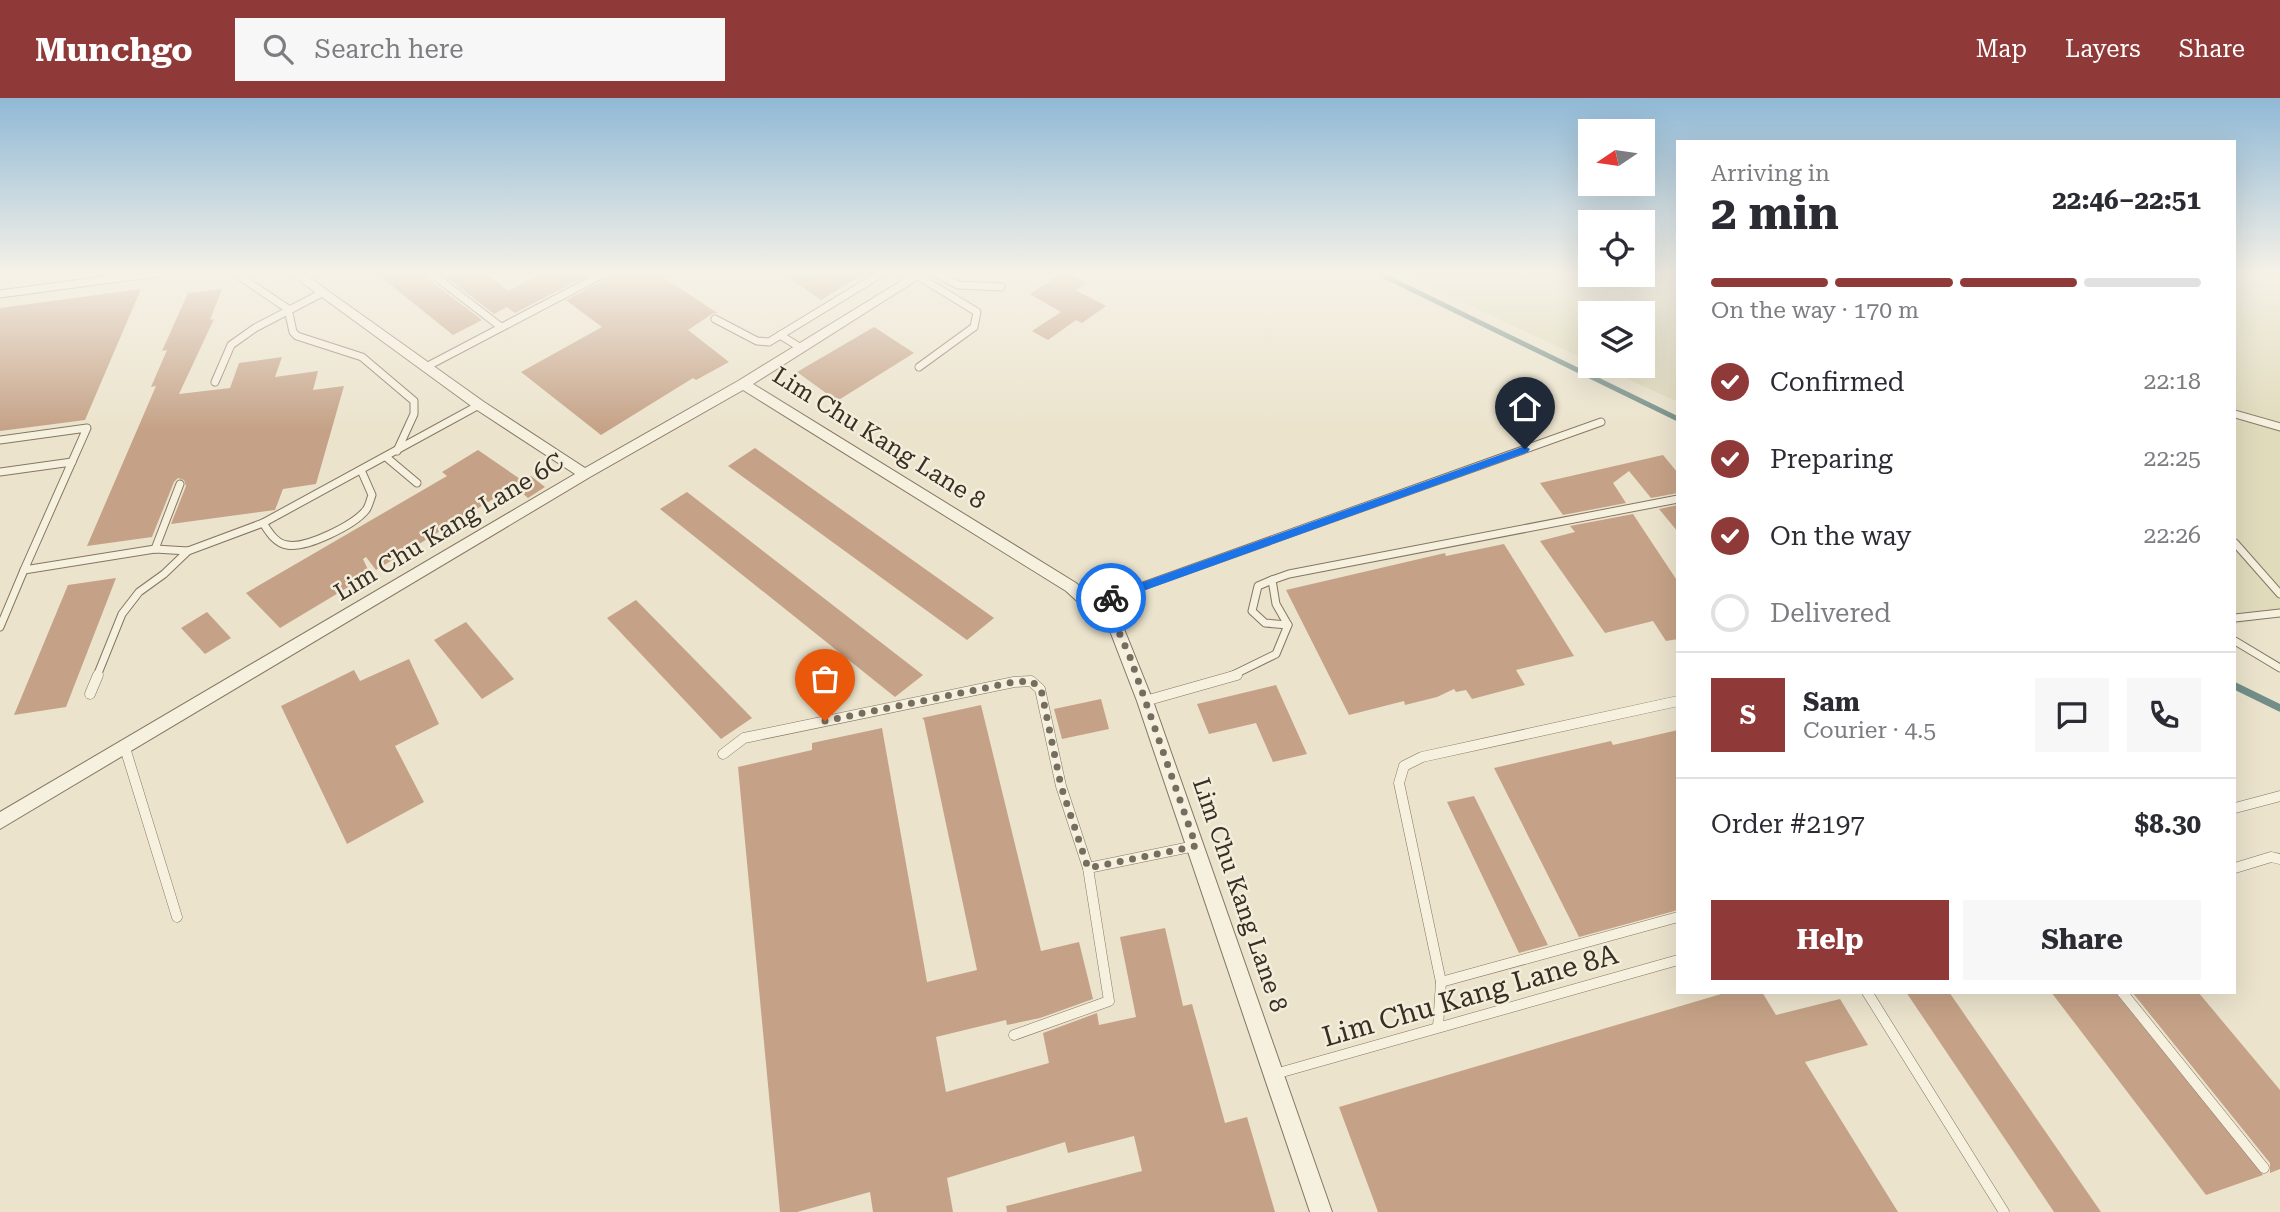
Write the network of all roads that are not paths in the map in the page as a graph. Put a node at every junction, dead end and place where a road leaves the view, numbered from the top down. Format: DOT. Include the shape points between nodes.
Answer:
graph roads {
  1 [pos="263,325"];
  2 [pos="291,325"];
  3 [pos="367,325"];
  4 [pos="498,325"];
  5 [pos="505,325"];
  6 [pos="727,325"];
  7 [pos="796,325"];
  8 [pos="838,325"];
  9 [pos="974,325"];
  10 [pos="501,327"];
  11 [pos="780,335"];
  12 [pos="801,348"];
  13 [pos="426,367"];
  14 [pos="919,367"];
  15 [pos="215,382"];
  16 [pos="743,384"];
  17 [pos="479,405"];
  18 [pos="2236,414"];
  19 [pos="1601,422"];
  20 [pos="2280,427"];
  21 [pos="0,440"];
  22 [pos="397,451"];
  23 [pos="386,457"];
  24 [pos="72,462"];
  25 [pos="361,470"];
  26 [pos="0,472"];
  27 [pos="585,474"];
  28 [pos="417,483"];
  29 [pos="180,484"];
  30 [pos="1676,499"];
  31 [pos="263,523"];
  32 [pos="2236,544"];
  33 [pos="155,549"];
  34 [pos="188,551"];
  35 [pos="23,570"];
  36 [pos="1272,580"];
  37 [pos="2280,594"];
  38 [pos="1093,604"];
  39 [pos="2280,613"];
  40 [pos="2236,618"];
  41 [pos="1287,625"];
  42 [pos="0,627"];
  43 [pos="2236,642"];
  44 [pos="2280,668"];
  45 [pos="90,694"];
  46 [pos="1145,701"];
  47 [pos="1676,701"];
  48 [pos="125,748"];
  49 [pos="723,754"];
  50 [pos="2280,796"];
  51 [pos="2236,808"];
  52 [pos="0,821"];
  53 [pos="1196,846"];
  54 [pos="2280,859"];
  55 [pos="1088,868"];
  56 [pos="2236,868"];
  57 [pos="177,917"];
  58 [pos="1676,918"];
  59 [pos="1676,961"];
  60 [pos="1441,982"];
  61 [pos="1868,994"];
  62 [pos="2124,994"];
  63 [pos="1438,1027"];
  64 [pos="1014,1035"];
  65 [pos="1275,1074"];
  66 [pos="2264,1168"];
  67 [pos="1321,1212"];
  68 [pos="2004,1212"];
  1 -- 15 [label="lane" via="232,345"];
  2 -- 22 [label="lane" via="298,336 362,357 414,401 414,414"];
  3 -- 13 [label="street"];
  4 -- 10 [label="lane"];
  5 -- 10 [label="lane"];
  6 -- 11 [label="lane" via="762,343"];
  7 -- 11 [label="lane"];
  8 -- 12 [label="street, Lim Chu Kang Lane 6C"];
  9 -- 14 [label="lane"];
  10 -- 13 [label="lane"];
  11 -- 12 [label="lane"];
  12 -- 16 [label="street, Lim Chu Kang Lane 6C"];
  13 -- 17 [label="street"];
  16 -- 27 [label="street, Lim Chu Kang Lane 6C"];
  16 -- 38 [label="street, Lim Chu Kang Lane 8"];
  17 -- 22 [label="lane"];
  17 -- 27 [label="street"];
  18 -- 20 [label="lane"];
  19 -- 38 [label="lane"];
  21 -- 24 [label="lane" via="87,428"];
  22 -- 23 [label="lane"];
  23 -- 25 [label="lane"];
  23 -- 28 [label="lane"];
  24 -- 26 [label="lane"];
  24 -- 35 [label="lane"];
  25 -- 31 [label="lane"];
  25 -- 31 [label="lane" via="372,495 366,510 341,527 305,545 289,546 275,540"];
  27 -- 48 [label="street, Lim Chu Kang Lane 6C"];
  29 -- 33 [label="lane"];
  30 -- 36 [label="lane"];
  31 -- 34 [label="lane"];
  32 -- 37 [label="lane"];
  33 -- 34 [label="lane"];
  33 -- 35 [label="lane"];
  34 -- 45 [label="lane" via="139,592 122,614"];
  35 -- 42 [label="lane"];
  36 -- 41 [label="lane" via="1276,604"];
  36 -- 41 [label="lane" via="1258,586 1252,611 1265,623"];
  38 -- 46 [label="street, Lim Chu Kang Lane 8" via="1117,628"];
  39 -- 40 [label="lane"];
  41 -- 46 [label="lane" via="1276,654 1246,670"];
  43 -- 44 [label="lane"];
  46 -- 53 [label="street, Lim Chu Kang Lane 8"];
  47 -- 60 [label="lane" via="1422,757 1404,766 1399,783"];
  48 -- 52 [label="street, Lim Chu Kang Lane 6C"];
  48 -- 57 [label="lane"];
  49 -- 55 [label="lane" via="744,738 1031,681 1041,689 1061,786"];
  50 -- 51 [label="lane"];
  53 -- 55 [label="lane"];
  53 -- 65 [label="street, Lim Chu Kang Lane 8"];
  54 -- 56 [label="lane" via="2271,857"];
  55 -- 64 [label="lane" via="1109,1001"];
  58 -- 60 [label="lane"];
  59 -- 63 [label="lane, Lim Chu Kang Lane 8A"];
  60 -- 63 [label="lane"];
  61 -- 68 [label="lane"];
  62 -- 66 [label="lane"];
  63 -- 65 [label="lane, Lim Chu Kang Lane 8A"];
  65 -- 67 [label="street, Lim Chu Kang Lane 8"];
}
